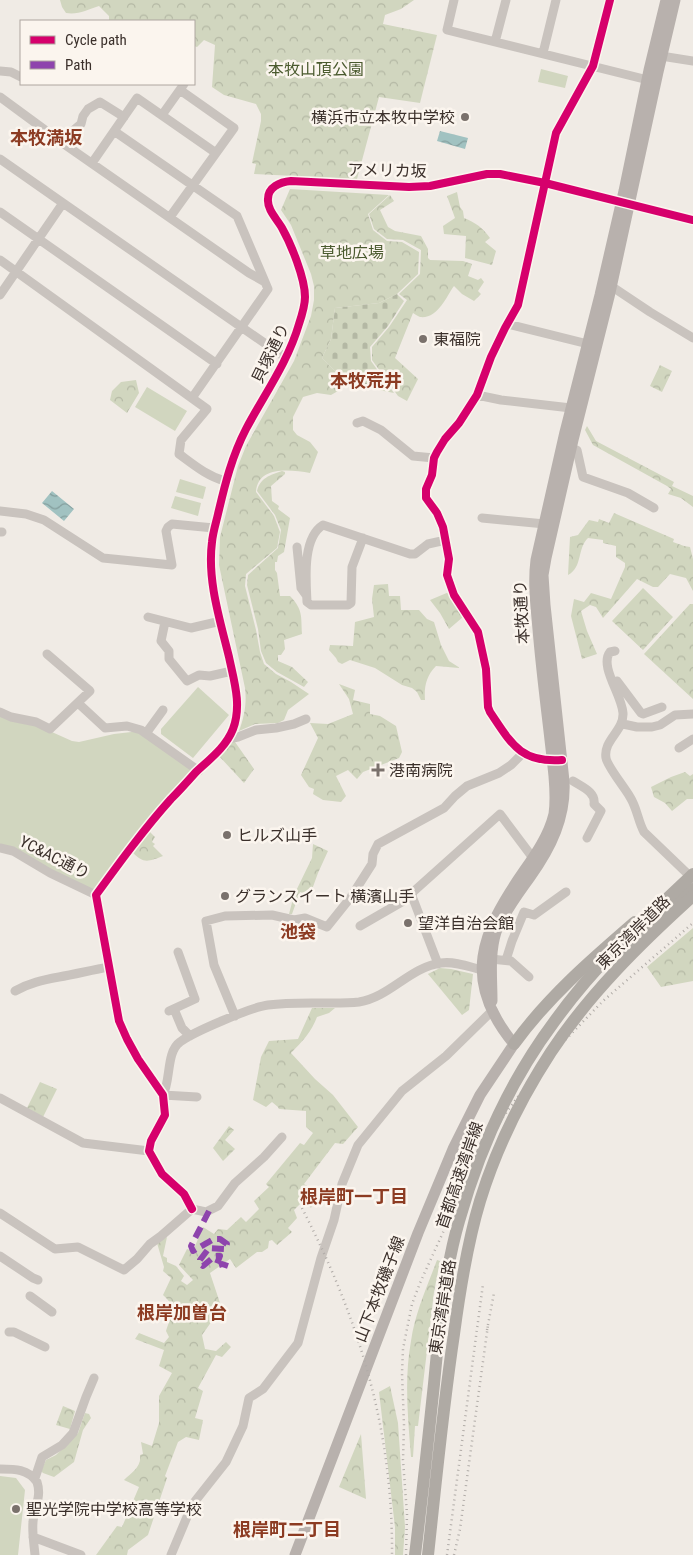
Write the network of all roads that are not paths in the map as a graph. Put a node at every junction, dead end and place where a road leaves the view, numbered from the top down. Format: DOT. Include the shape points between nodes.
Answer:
graph roads {
  1 [pos="454,0"];
  2 [pos="506,0"];
  3 [pos="556,0"];
  4 [pos="610,0"];
  5 [pos="666,0"];
  6 [pos="675,0"];
  7 [pos="495,42"];
  8 [pos="543,53"];
  9 [pos="661,56"];
  10 [pos="693,61"];
  11 [pos="593,66"];
  12 [pos="0,71"];
  13 [pos="20,76"];
  14 [pos="651,81"];
  15 [pos="182,87"];
  16 [pos="0,97"];
  17 [pos="162,115"];
  18 [pos="124,117"];
  19 [pos="114,131"];
  20 [pos="66,140"];
  21 [pos="216,153"];
  22 [pos="0,158"];
  23 [pos="92,163"];
  24 [pos="545,183"];
  25 [pos="193,185"];
  26 [pos="271,190"];
  27 [pos="626,202"];
  28 [pos="64,203"];
  29 [pos="0,212"];
  30 [pos="170,217"];
  31 [pos="693,220"];
  32 [pos="38,240"];
  33 [pos="0,260"];
  34 [pos="17,271"];
  35 [pos="265,282"];
  36 [pos="607,285"];
  37 [pos="0,294"];
  38 [pos="508,324"];
  39 [pos="242,327"];
  40 [pos="693,338"];
  41 [pos="588,344"];
  42 [pos="286,358"];
  43 [pos="217,364"];
  44 [pos="477,395"];
  45 [pos="192,398"];
  46 [pos="580,411"];
  47 [pos="357,422"];
  48 [pos="567,447"];
  49 [pos="434,458"];
  50 [pos="225,481"];
  51 [pos="654,508"];
  52 [pos="0,511"];
  53 [pos="482,518"];
  54 [pos="545,524"];
  55 [pos="214,528"];
  56 [pos="363,538"];
  57 [pos="446,540"];
  58 [pos="297,547"];
  59 [pos="307,595"];
  60 [pos="148,617"];
  61 [pos="220,621"];
  62 [pos="165,622"];
  63 [pos="615,651"];
  64 [pos="47,654"];
  65 [pos="607,667"];
  66 [pos="232,671"];
  67 [pos="78,703"];
  68 [pos="662,707"];
  69 [pos="163,710"];
  70 [pos="0,712"];
  71 [pos="693,714"];
  72 [pos="306,719"];
  73 [pos="623,724"];
  74 [pos="147,732"];
  75 [pos="228,738"];
  76 [pos="693,739"];
  77 [pos="679,748"];
  78 [pos="523,753"];
  79 [pos="557,760"];
  80 [pos="199,770"];
  81 [pos="573,782"];
  82 [pos="587,838"];
  83 [pos="0,848"];
  84 [pos="533,858"];
  85 [pos="692,876"];
  86 [pos="693,889"];
  87 [pos="566,892"];
  88 [pos="96,894"];
  89 [pos="412,896"];
  90 [pos="693,898"];
  91 [pos="360,926"];
  92 [pos="178,952"];
  93 [pos="492,959"];
  94 [pos="506,960"];
  95 [pos="438,964"];
  96 [pos="109,966"];
  97 [pos="482,970"];
  98 [pos="529,977"];
  99 [pos="14,991"];
  100 [pos="493,1010"];
  101 [pos="235,1016"];
  102 [pos="526,1028"];
  103 [pos="190,1036"];
  104 [pos="514,1044"];
  105 [pos="163,1095"];
  106 [pos="196,1097"];
  107 [pos="0,1098"];
  108 [pos="282,1137"];
  109 [pos="149,1151"];
  110 [pos="192,1209"];
  111 [pos="1,1216"];
  112 [pos="0,1256"];
  113 [pos="38,1280"];
  114 [pos="30,1296"];
  115 [pos="53,1312"];
  116 [pos="9,1332"];
  117 [pos="45,1347"];
  118 [pos="94,1378"];
  119 [pos="0,1469"];
  120 [pos="36,1475"];
  121 [pos="33,1537"];
  122 [pos="35,1555"];
  123 [pos="81,1555"];
  124 [pos="171,1555"];
  125 [pos="296,1555"];
  126 [pos="416,1555"];
  127 [pos="429,1555"];
  1 -- 7 [label="street" via="447,30"];
  2 -- 7 [label="street"];
  3 -- 8 [label="street"];
  4 -- 11 [label="street"];
  5 -- 14 [label="main road"];
  6 -- 9 [label="main road"];
  7 -- 8 [label="street"];
  8 -- 11 [label="street"];
  9 -- 10 [label="street"];
  9 -- 14 [label="main road"];
  11 -- 14 [label="street"];
  11 -- 24 [label="street" via="556,133"];
  12 -- 13 [label="street"];
  14 -- 27 [label="main road, 本牧通り"];
  15 -- 17 [label="street"];
  15 -- 21 [label="street" via="234,128"];
  16 -- 20 [label="street"];
  17 -- 18 [label="street" via="138,98"];
  17 -- 21 [label="street"];
  18 -- 19 [label="street"];
  18 -- 20 [label="street" via="100,102 88,110 81,124"];
  19 -- 23 [label="street"];
  19 -- 25 [label="street"];
  20 -- 23 [label="street"];
  21 -- 25 [label="street"];
  22 -- 28 [label="street"];
  23 -- 30 [label="street"];
  24 -- 26 [label="street, アメリカ坂" via="511,175 487,174 430,186 291,181 282,182"];
  24 -- 27 [label="street, アメリカ坂"];
  24 -- 38 [label="street" via="518,305"];
  25 -- 30 [label="street"];
  25 -- 35 [label="street" via="238,216"];
  26 -- 42 [label="street, 貝塚通り" via="268,206 283,228 303,279 305,296 297,331"];
  27 -- 31 [label="street, アメリカ坂"];
  27 -- 36 [label="main road, 本牧通り"];
  28 -- 32 [label="street"];
  28 -- 39 [label="street"];
  29 -- 32 [label="street"];
  30 -- 35 [label="street"];
  32 -- 34 [label="street"];
  32 -- 43 [label="street"];
  33 -- 34 [label="street"];
  34 -- 37 [label="street"];
  34 -- 45 [label="street"];
  35 -- 39 [label="street" via="268,289"];
  36 -- 40 [label="street"];
  36 -- 41 [label="main road, 本牧通り"];
  36 -- 46 [label="main road, 本牧通り"];
  38 -- 41 [label="street"];
  38 -- 44 [label="street"];
  39 -- 42 [label="street"];
  39 -- 43 [label="street"];
  41 -- 46 [label="main road, 本牧通り"];
  42 -- 50 [label="street, 貝塚通り" via="246,430"];
  43 -- 45 [label="street"];
  44 -- 46 [label="street"];
  44 -- 49 [label="street"];
  45 -- 50 [label="street" via="207,409 181,440 179,454 214,478"];
  46 -- 48 [label="main road, 本牧通り"];
  47 -- 49 [label="street" via="364,421 381,430 413,456"];
  48 -- 51 [label="street" via="578,450 583,477 628,493"];
  48 -- 54 [label="main road, 本牧通り"];
  48 -- 79 [label="main road, 本牧通り" via="543,575"];
  49 -- 57 [label="street" via="426,498 437,513"];
  50 -- 55 [label="street, 貝塚通り"];
  52 -- 55 [label="street" via="44,520 103,558 172,565 168,527 172,524"];
  53 -- 54 [label="street"];
  54 -- 79 [label="main road, 本牧通り" via="536,560 535,596 540,654"];
  55 -- 61 [label="street, 貝塚通り" via="210,565"];
  56 -- 57 [label="street" via="410,554 428,544"];
  56 -- 59 [label="street" via="323,524 317,528 306,555"];
  56 -- 59 [label="street" via="352,567 351,603 312,605 307,602"];
  57 -- 78 [label="street" via="447,575 454,595 478,632 483,650 488,707 516,748"];
  58 -- 59 [label="street" via="301,588"];
  60 -- 62 [label="street"];
  61 -- 62 [label="street" via="191,628"];
  61 -- 66 [label="street, 貝塚通り"];
  62 -- 66 [label="street" via="161,641 169,651 169,659 187,681 199,675"];
  63 -- 65 [label="street" via="607,656"];
  64 -- 67 [label="street" via="90,691"];
  65 -- 68 [label="street" via="641,713"];
  65 -- 73 [label="street" via="620,699"];
  66 -- 75 [label="street, 貝塚通り" via="238,706"];
  67 -- 70 [label="street" via="50,729"];
  67 -- 74 [label="street" via="105,728 128,726"];
  69 -- 74 [label="street"];
  71 -- 73 [label="street" via="675,715 652,727"];
  72 -- 75 [label="street"];
  73 -- 85 [label="street" via="607,746 606,759 636,807 644,832"];
  74 -- 80 [label="street"];
  75 -- 80 [label="street"];
  76 -- 77 [label="street"];
  78 -- 79 [label="street" via="542,760"];
  78 -- 101 [label="street" via="499,773 467,786 444,808 378,844 372,864 327,927 304,918 294,920 272,915 225,916 206,921 214,965"];
  79 -- 84 [label="main road, 本牧通り" via="553,815"];
  79 -- 93 [label="main road, 本牧通り" via="564,785 564,808 557,830 542,860 507,910 495,938"];
  80 -- 88 [label="street" via="170,800"];
  81 -- 82 [label="street" via="594,795 594,804 601,811"];
  83 -- 88 [label="street, YC&AC通り" via="13,851 50,873"];
  84 -- 89 [label="street" via="500,814"];
  84 -- 97 [label="main road, 本牧通り" via="494,919 486,939"];
  85 -- 102 [label="highway, 東京湾岸道路" via="581,969"];
  85 -- 126 [label="highway, 首都高速湾岸線, bridge" via="613,950 583,983 513,1086 482,1150 458,1221 451,1257 438,1346"];
  86 -- 102 [label="highway, 東京湾岸道路" via="542,1018"];
  87 -- 94 [label="street" via="534,915 524,912"];
  88 -- 96 [label="street"];
  89 -- 91 [label="street"];
  89 -- 95 [label="street"];
  90 -- 127 [label="highway, 首都高速湾岸線, bridge" via="611,978 566,1034 531,1090 491,1176 479,1211 463,1282"];
  92 -- 103 [label="street" via="195,1000 171,1010"];
  93 -- 94 [label="street"];
  93 -- 100 [label="main road, 本牧通り"];
  94 -- 98 [label="street"];
  95 -- 97 [label="street" via="451,963"];
  95 -- 101 [label="street" via="361,1002 266,1005"];
  96 -- 99 [label="street" via="46,979"];
  96 -- 105 [label="street" via="119,1020 127,1040"];
  97 -- 100 [label="main road, 本牧通り" via="485,995"];
  100 -- 104 [label="main road, 本牧通り"];
  100 -- 124 [label="street" via="446,1056 402,1091 355,1151 342,1184 298,1342 263,1389 249,1398 243,1426 226,1462 192,1505"];
  101 -- 103 [label="street"];
  102 -- 104 [label="highway, 東京湾岸道路"];
  103 -- 105 [label="street" via="178,1043 169,1066 168,1087"];
  104 -- 125 [label="main road, 山下本牧磯子線" via="480,1096 452,1149"];
  105 -- 106 [label="street"];
  105 -- 109 [label="street" via="165,1114"];
  107 -- 109 [label="street" via="83,1143"];
  108 -- 110 [label="street" via="235,1183 218,1206 206,1212"];
  109 -- 110 [label="street" via="162,1174 184,1194"];
  110 -- 111 [label="street" via="124,1270 78,1247 55,1249"];
  112 -- 113 [label="street"];
  114 -- 115 [label="street"];
  116 -- 117 [label="street"];
  118 -- 120 [label="street" via="73,1433 42,1458"];
  119 -- 120 [label="street"];
  120 -- 121 [label="street" via="40,1492"];
  121 -- 122 [label="street"];
  121 -- 123 [label="street"];
}
